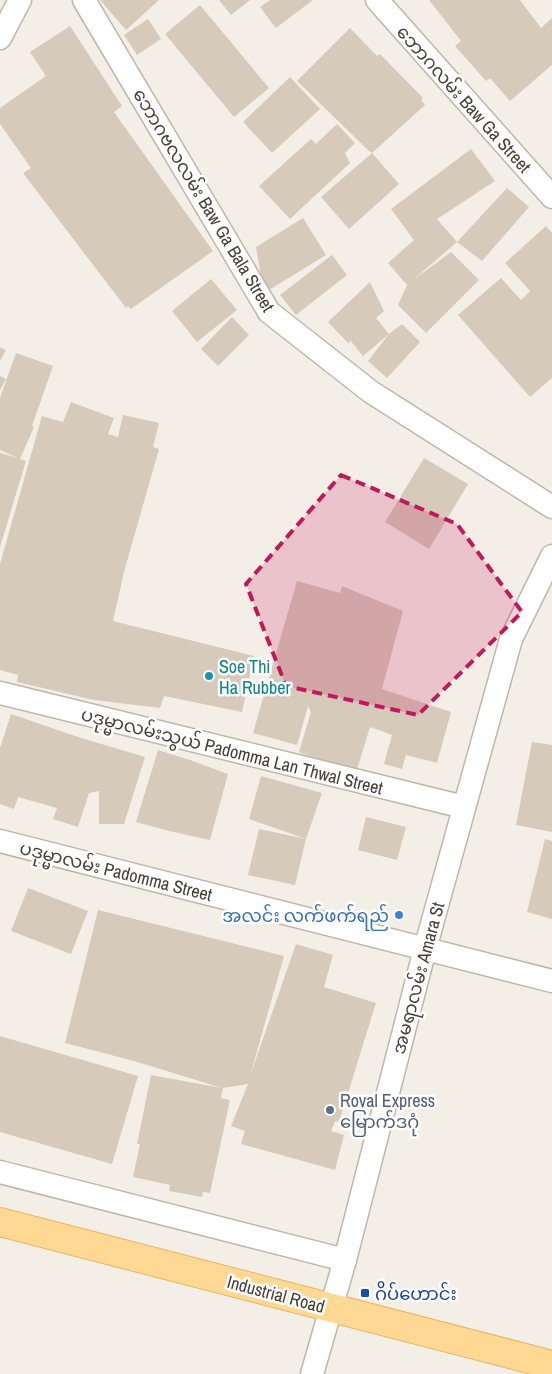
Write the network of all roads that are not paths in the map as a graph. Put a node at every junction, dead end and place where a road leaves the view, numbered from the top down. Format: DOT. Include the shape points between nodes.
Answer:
graph roads {
  1 [pos="20,0"];
  2 [pos="84,0"];
  3 [pos="377,0"];
  4 [pos="0,38"];
  5 [pos="552,197"];
  6 [pos="552,507"];
  7 [pos="552,556"];
  8 [pos="0,693"];
  9 [pos="464,807"];
  10 [pos="0,841"];
  11 [pos="425,949"];
  12 [pos="552,981"];
  13 [pos="0,1172"];
  14 [pos="0,1222"];
  15 [pos="345,1260"];
  16 [pos="330,1308"];
  17 [pos="552,1365"];
  18 [pos="312,1374"];
  1 -- 4 [label="street"];
  2 -- 6 [label="street, ဘောဂဗလလမ်း Baw Ga Bala Street" via="269,312 371,392"];
  3 -- 5 [label="street, ဘောဂလမ်း Baw Ga Street"];
  7 -- 9 [label="street, အမရာလမ်း Amara St" via="510,639"];
  8 -- 9 [label="street, ပဒုမ္မာလမ်းသွယ် Padomma Lan Thwal Street"];
  9 -- 11 [label="street, အမရာလမ်း Amara St"];
  10 -- 11 [label="street, ပဒုမ္မာလမ်း Padomma Street"];
  11 -- 12 [label="street, ပဒုမ္မာလမ်း Padomma Street"];
  11 -- 15 [label="street, အမရာလမ်း Amara St"];
  13 -- 15 [label="street"];
  14 -- 16 [label="main road, Industrial Road"];
  15 -- 16 [label="street, အမရာလမ်း Amara St"];
  16 -- 17 [label="main road, Industrial Road"];
  16 -- 18 [label="street, အမရာလမ်း Amara St"];
}
